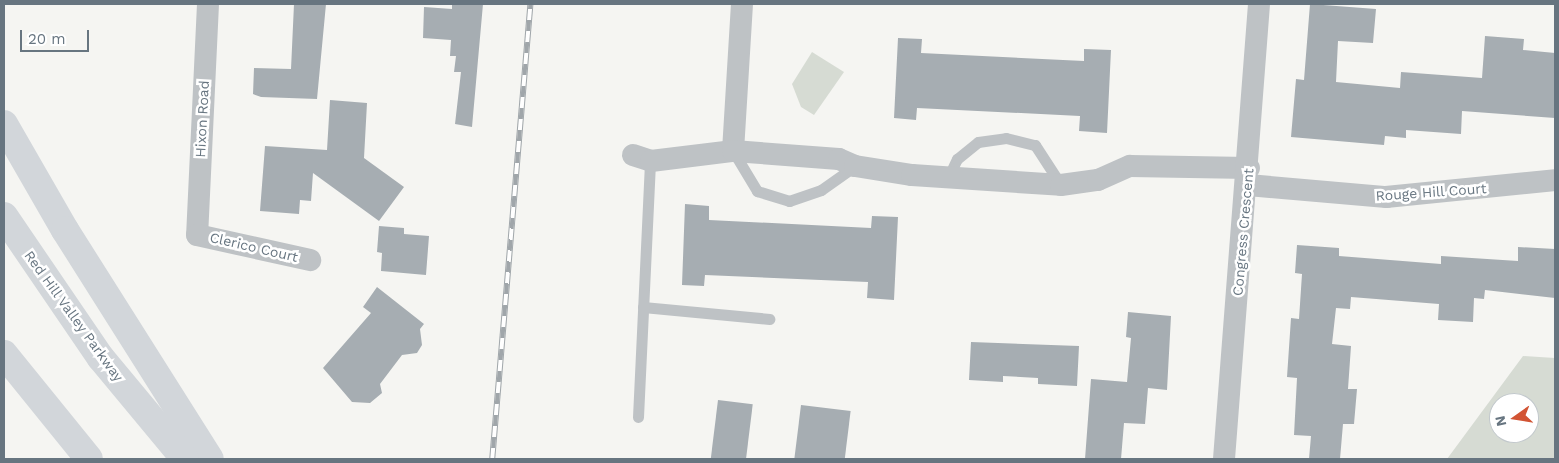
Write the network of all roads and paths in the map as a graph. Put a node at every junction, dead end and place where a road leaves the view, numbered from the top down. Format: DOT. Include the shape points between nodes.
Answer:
graph roads {
  1 [pos="208,4"];
  2 [pos="742,4"];
  3 [pos="1259,4"];
  4 [pos="4,124"];
  5 [pos="733,151"];
  6 [pos="641,158"];
  7 [pos="855,166"];
  8 [pos="1248,177"];
  9 [pos="948,178"];
  10 [pos="1555,180"];
  11 [pos="1061,184"];
  12 [pos="4,216"];
  13 [pos="197,235"];
  14 [pos="310,260"];
  15 [pos="643,307"];
  16 [pos="769,319"];
  17 [pos="4,354"];
  18 [pos="638,417"];
  19 [pos="89,459"];
  20 [pos="185,459"];
  21 [pos="210,459"];
  22 [pos="1224,459"];
  1 -- 13 [label="street, Hixon Road"];
  2 -- 5 [label="street"];
  3 -- 8 [label="street, Congress Crescent"];
  4 -- 21 [label="highway" via="65,230"];
  5 -- 6 [label="street, Rouge Hill Court"];
  5 -- 7 [label="street, Rouge Hill Court" via="839,159"];
  5 -- 7 [label="lane" via="757,191 789,201 821,190"];
  6 -- 15 [label="lane"];
  7 -- 9 [label="street, Rouge Hill Court"];
  8 -- 10 [label="street, Rouge Hill Court" via="1386,197"];
  8 -- 11 [label="street, Rouge Hill Court" via="1157,164 1130,166 1098,180"];
  8 -- 22 [label="street, Congress Crescent"];
  9 -- 11 [label="street, Rouge Hill Court"];
  9 -- 11 [label="lane" via="957,159 978,142 1006,138 1036,145"];
  12 -- 20 [label="highway, Red Hill Valley Parkway" via="101,358"];
  13 -- 14 [label="street, Clerico Court"];
  15 -- 16 [label="lane"];
  15 -- 18 [label="lane"];
  17 -- 19 [label="highway"];
}
